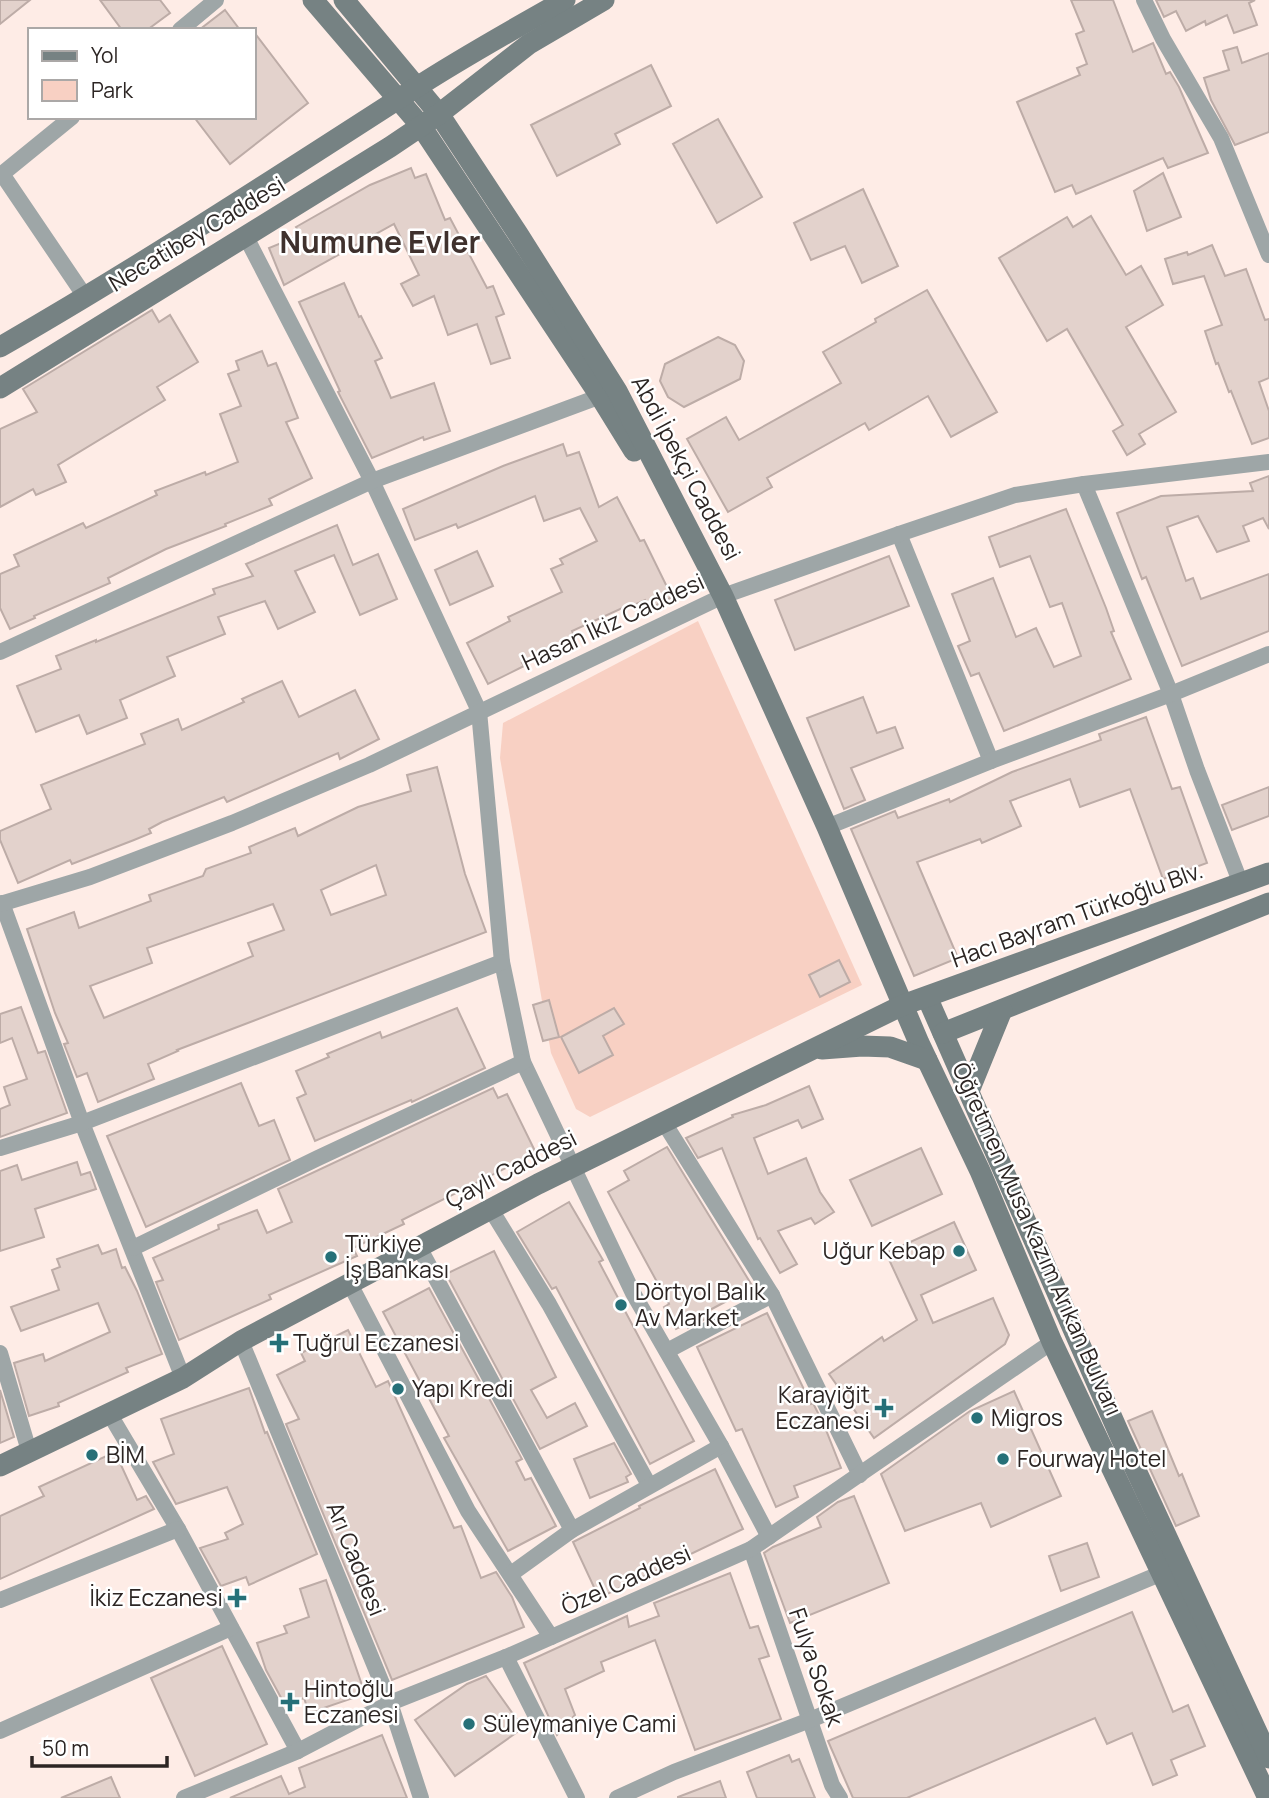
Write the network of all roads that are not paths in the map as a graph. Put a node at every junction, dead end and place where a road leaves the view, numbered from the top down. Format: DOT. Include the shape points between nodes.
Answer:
graph roads {
  1 [pos="216,0"];
  2 [pos="313,0"];
  3 [pos="344,0"];
  4 [pos="565,0"];
  5 [pos="604,0"];
  6 [pos="1144,0"];
  7 [pos="182,28"];
  8 [pos="416,88"];
  9 [pos="397,100"];
  10 [pos="439,114"];
  11 [pos="70,119"];
  12 [pos="421,126"];
  13 [pos="246,237"];
  14 [pos="1269,255"];
  15 [pos="86,298"];
  16 [pos="0,347"];
  17 [pos="0,388"];
  18 [pos="608,393"];
  19 [pos="1269,462"];
  20 [pos="372,481"];
  21 [pos="1084,484"];
  22 [pos="899,534"];
  23 [pos="723,596"];
  24 [pos="0,652"];
  25 [pos="1269,654"];
  26 [pos="1171,694"];
  27 [pos="478,711"];
  28 [pos="991,761"];
  29 [pos="827,827"];
  30 [pos="1269,873"];
  31 [pos="1241,884"];
  32 [pos="1269,903"];
  33 [pos="1,904"];
  34 [pos="502,962"];
  35 [pos="927,997"];
  36 [pos="903,1005"];
  37 [pos="1002,1010"];
  38 [pos="943,1033"];
  39 [pos="809,1050"];
  40 [pos="927,1060"];
  41 [pos="523,1062"];
  42 [pos="969,1091"];
  43 [pos="663,1121"];
  44 [pos="82,1123"];
  45 [pos="0,1148"];
  46 [pos="572,1167"];
  47 [pos="490,1208"];
  48 [pos="419,1247"];
  49 [pos="133,1248"];
  50 [pos="350,1284"];
  51 [pos="772,1295"];
  52 [pos="1075,1330"];
  53 [pos="241,1340"];
  54 [pos="1052,1342"];
  55 [pos="667,1351"];
  56 [pos="0,1353"];
  57 [pos="183,1378"];
  58 [pos="4,1383"];
  59 [pos="108,1412"];
  60 [pos="721,1446"];
  61 [pos="29,1451"];
  62 [pos="0,1466"];
  63 [pos="860,1475"];
  64 [pos="649,1485"];
  65 [pos="178,1530"];
  66 [pos="572,1530"];
  67 [pos="769,1537"];
  68 [pos="751,1549"];
  69 [pos="1162,1573"];
  70 [pos="511,1574"];
  71 [pos="0,1600"];
  72 [pos="231,1628"];
  73 [pos="551,1637"];
  74 [pos="506,1657"];
  75 [pos="390,1703"];
  76 [pos="810,1720"];
  77 [pos="0,1731"];
  78 [pos="298,1751"];
  79 [pos="1269,1758"];
  80 [pos="184,1798"];
  81 [pos="421,1798"];
  82 [pos="577,1798"];
  83 [pos="617,1798"];
  84 [pos="840,1798"];
  85 [pos="1268,1798"];
  1 -- 7 [label="street"];
  2 -- 9 [label="street"];
  3 -- 8 [label="street, Abdi İpekçi Caddesi"];
  4 -- 8 [label="street, Necatibey Caddesi"];
  5 -- 10 [label="street, Necatibey Caddesi" via="529,44"];
  6 -- 14 [label="street" via="1221,138"];
  8 -- 9 [label="street, Necatibey Caddesi"];
  8 -- 10 [label="street, Abdi İpekçi Caddesi"];
  9 -- 12 [label="street"];
  9 -- 15 [label="street, Necatibey Caddesi"];
  10 -- 12 [label="street, Necatibey Caddesi"];
  10 -- 18 [label="street, Abdi İpekçi Caddesi" via="526,245"];
  11 -- 15 [label="street" via="2,174"];
  12 -- 13 [label="street, Necatibey Caddesi"];
  12 -- 18 [label="street"];
  13 -- 17 [label="street, Necatibey Caddesi"];
  13 -- 20 [label="street"];
  15 -- 16 [label="street, Necatibey Caddesi"];
  18 -- 20 [label="street"];
  18 -- 23 [label="street, Abdi İpekçi Caddesi"];
  19 -- 21 [label="street, Hasan İkiz Caddesi"];
  20 -- 24 [label="street"];
  20 -- 27 [label="street"];
  21 -- 22 [label="street, Hasan İkiz Caddesi" via="1015,495"];
  21 -- 26 [label="street"];
  22 -- 23 [label="street, Hasan İkiz Caddesi"];
  22 -- 28 [label="street"];
  23 -- 27 [label="street, Hasan İkiz Caddesi"];
  23 -- 29 [label="street, Abdi İpekçi Caddesi"];
  25 -- 26 [label="street"];
  26 -- 28 [label="street"];
  26 -- 31 [label="street"];
  27 -- 33 [label="street, Hasan İkiz Caddesi" via="369,765 232,823 90,877"];
  27 -- 34 [label="street"];
  28 -- 29 [label="street"];
  29 -- 36 [label="street, Abdi İpekçi Caddesi"];
  30 -- 31 [label="street, Hacı Bayram Türkoğlu Blv."];
  31 -- 35 [label="street, Hacı Bayram Türkoğlu Blv."];
  32 -- 37 [label="street"];
  33 -- 44 [label="street"];
  34 -- 41 [label="street"];
  34 -- 44 [label="street"];
  35 -- 36 [label="street, Hacı Bayram Türkoğlu Blv."];
  35 -- 38 [label="street, Öğretmen Musa Kazım Arıkan Bulvarı"];
  36 -- 39 [label="street, Çaylı Caddesi"];
  36 -- 40 [label="street, Öğretmen Musa Kazım Arıkan Bulvarı"];
  37 -- 38 [label="street"];
  37 -- 42 [label="street"];
  38 -- 42 [label="street, Öğretmen Musa Kazım Arıkan Bulvarı"];
  39 -- 40 [label="street" via="890,1047"];
  39 -- 43 [label="street, Çaylı Caddesi"];
  40 -- 54 [label="street, Öğretmen Musa Kazım Arıkan Bulvarı"];
  41 -- 46 [label="street"];
  41 -- 49 [label="street"];
  42 -- 52 [label="street, Öğretmen Musa Kazım Arıkan Bulvarı"];
  43 -- 46 [label="street, Çaylı Caddesi"];
  43 -- 51 [label="street"];
  44 -- 45 [label="street"];
  44 -- 49 [label="street"];
  46 -- 47 [label="street, Çaylı Caddesi"];
  46 -- 55 [label="street" via="633,1293"];
  47 -- 48 [label="street, Çaylı Caddesi"];
  47 -- 64 [label="street"];
  48 -- 50 [label="street, Çaylı Caddesi"];
  48 -- 66 [label="street"];
  49 -- 57 [label="street"];
  50 -- 53 [label="street, Çaylı Caddesi"];
  50 -- 70 [label="street" via="468,1511"];
  51 -- 55 [label="street"];
  51 -- 63 [label="street"];
  52 -- 54 [label="street"];
  52 -- 79 [label="street, Öğretmen Musa Kazım Arıkan Bulvarı"];
  53 -- 57 [label="street, Çaylı Caddesi"];
  53 -- 75 [label="street, Arı Caddesi"];
  54 -- 63 [label="street, Özel Caddesi"];
  54 -- 69 [label="street, Öğretmen Musa Kazım Arıkan Bulvarı"];
  55 -- 60 [label="street"];
  56 -- 58 [label="street"];
  57 -- 59 [label="street, Çaylı Caddesi"];
  58 -- 61 [label="street"];
  59 -- 61 [label="street, Çaylı Caddesi"];
  59 -- 65 [label="street"];
  60 -- 64 [label="street"];
  60 -- 67 [label="street"];
  61 -- 62 [label="street, Çaylı Caddesi"];
  63 -- 67 [label="street, Özel Caddesi"];
  64 -- 66 [label="street"];
  65 -- 71 [label="street"];
  65 -- 72 [label="street"];
  66 -- 70 [label="street"];
  67 -- 68 [label="street, Özel Caddesi"];
  68 -- 73 [label="street, Özel Caddesi"];
  68 -- 76 [label="street, Fulya Sokak"];
  69 -- 76 [label="street"];
  69 -- 85 [label="street, Öğretmen Musa Kazım Arıkan Bulvarı"];
  70 -- 73 [label="street"];
  72 -- 77 [label="street"];
  72 -- 78 [label="street"];
  73 -- 74 [label="street, Özel Caddesi"];
  74 -- 75 [label="street, Özel Caddesi"];
  74 -- 82 [label="street"];
  75 -- 78 [label="street, Özel Caddesi"];
  75 -- 81 [label="street, Arı Caddesi"];
  76 -- 83 [label="street"];
  76 -- 84 [label="street, Fulya Sokak"];
  78 -- 80 [label="street, Özel Caddesi"];
}
